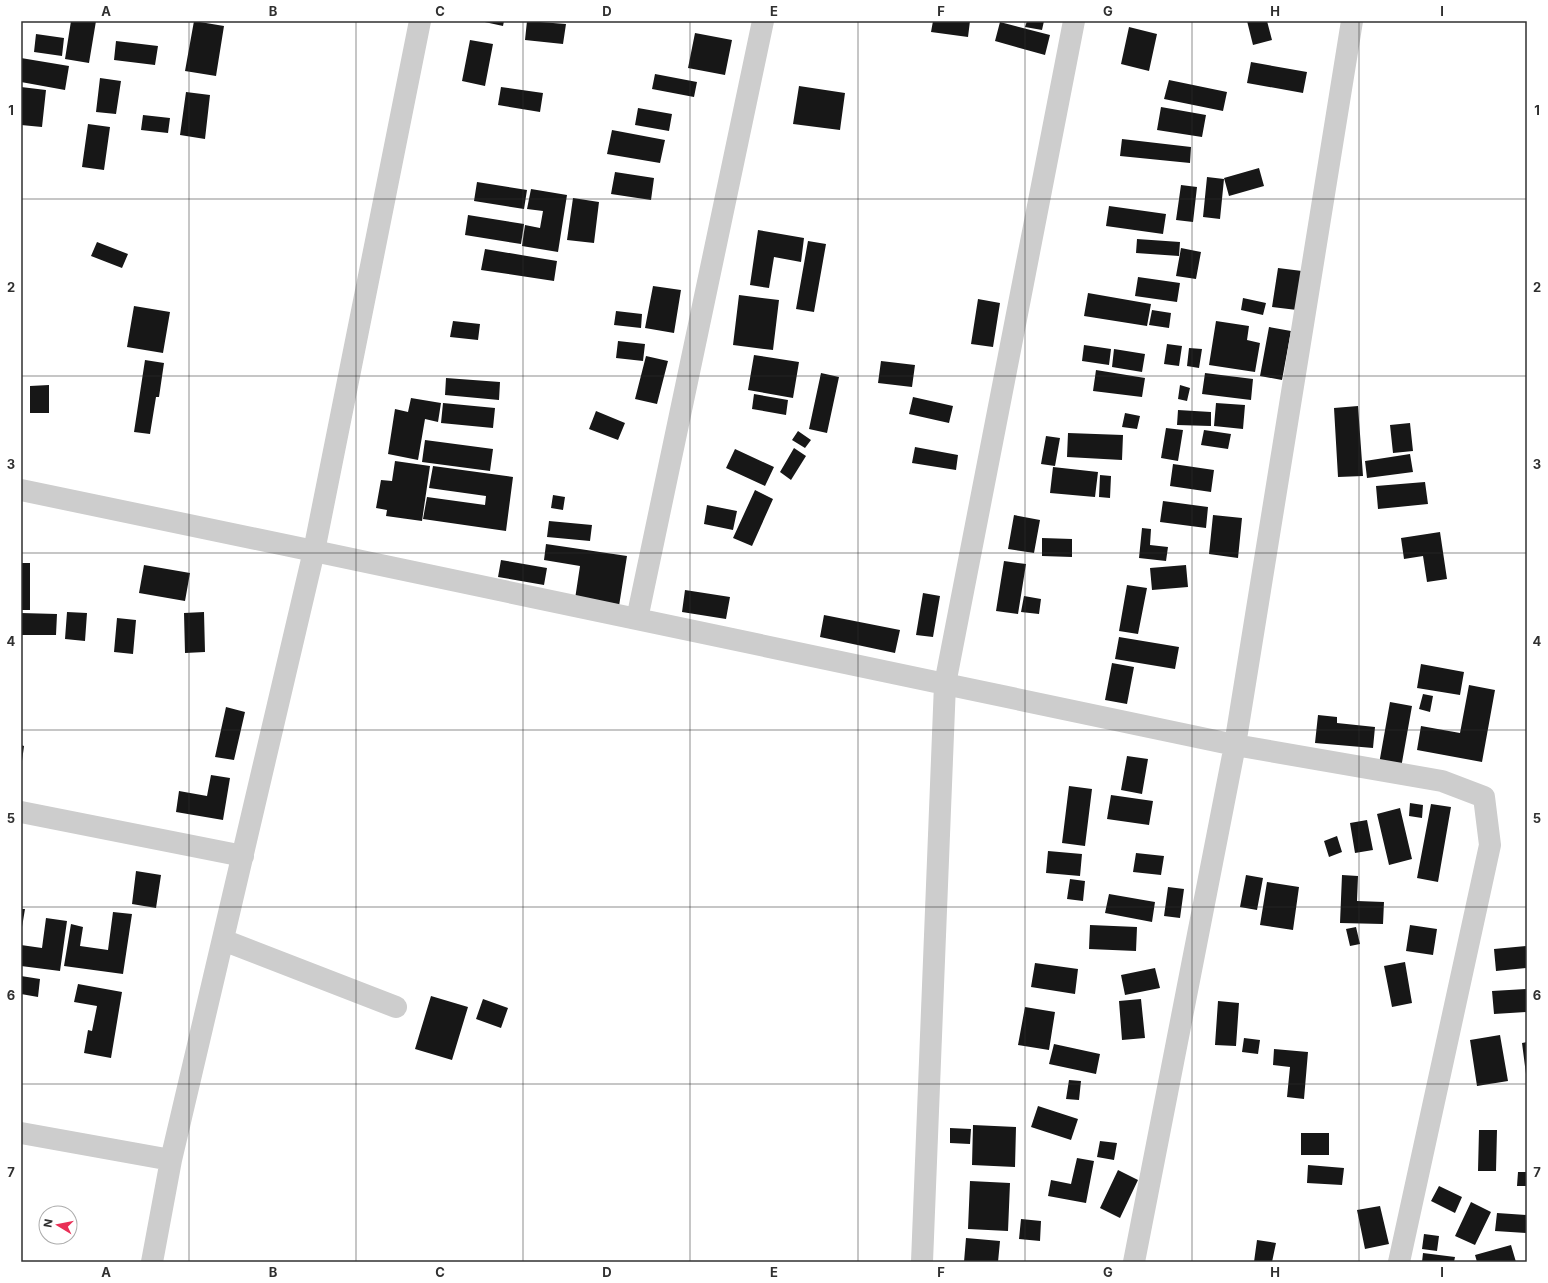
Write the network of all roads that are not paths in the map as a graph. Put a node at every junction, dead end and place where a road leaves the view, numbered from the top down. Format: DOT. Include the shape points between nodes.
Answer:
graph roads {
  1 [pos="420,21"];
  2 [pos="763,21"];
  3 [pos="1074,21"];
  4 [pos="1352,21"];
  5 [pos="21,490"];
  6 [pos="314,551"];
  7 [pos="637,619"];
  8 [pos="945,684"];
  9 [pos="1235,745"];
  10 [pos="21,812"];
  11 [pos="243,856"];
  12 [pos="223,940"];
  13 [pos="396,1007"];
  14 [pos="21,1133"];
  15 [pos="171,1160"];
  16 [pos="152,1262"];
  17 [pos="922,1262"];
  18 [pos="1134,1262"];
  19 [pos="1400,1262"];
  1 -- 6 [label="street"];
  2 -- 7 [label="street"];
  3 -- 8 [label="street"];
  4 -- 9 [label="street"];
  5 -- 6 [label="street"];
  6 -- 7 [label="street"];
  6 -- 11 [label="street"];
  7 -- 8 [label="street"];
  8 -- 9 [label="street"];
  8 -- 17 [label="street"];
  9 -- 18 [label="street"];
  9 -- 19 [label="street" via="1442,781 1484,797 1490,845"];
  10 -- 11 [label="street"];
  11 -- 12 [label="street"];
  12 -- 13 [label="street"];
  12 -- 15 [label="street"];
  14 -- 15 [label="street"];
  15 -- 16 [label="street"];
}
